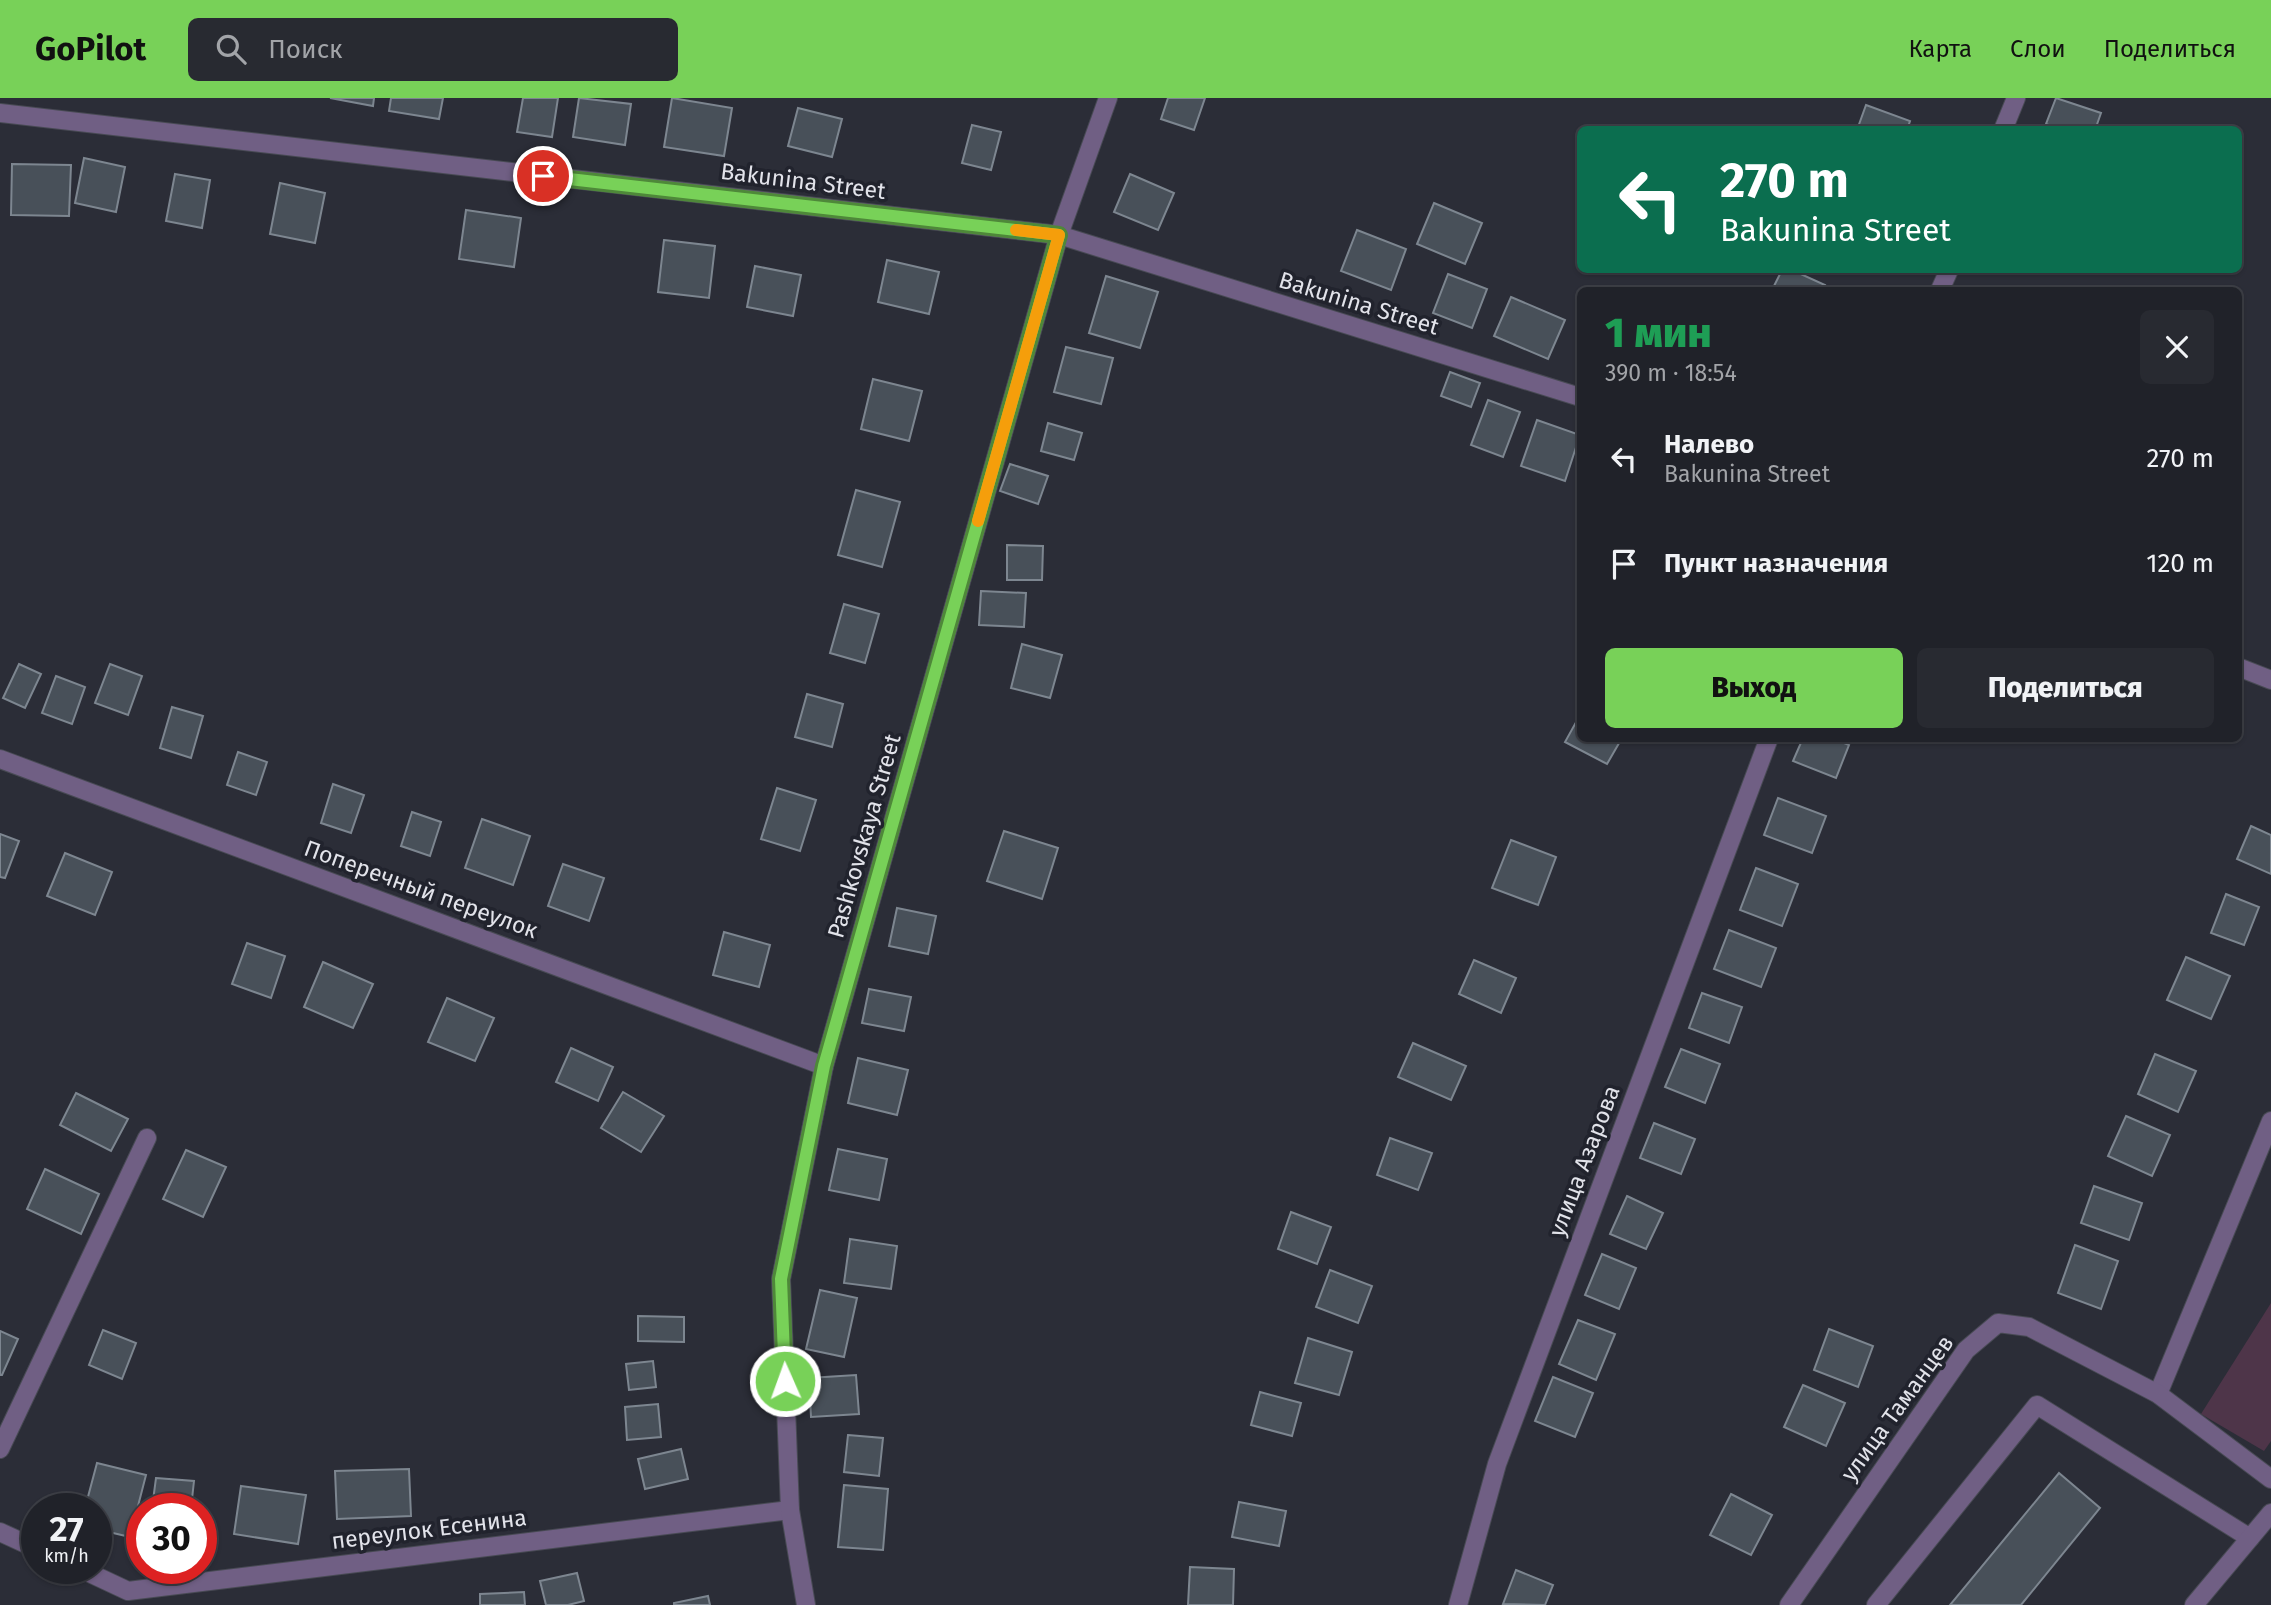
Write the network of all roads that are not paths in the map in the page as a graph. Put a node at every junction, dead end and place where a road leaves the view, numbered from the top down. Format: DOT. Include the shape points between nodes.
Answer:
graph roads {
  1 [pos="1108,98"];
  2 [pos="2016,98"];
  3 [pos="0,113"];
  4 [pos="2005,126"];
  5 [pos="1059,235"];
  6 [pos="1577,396"];
  7 [pos="2242,669"];
  8 [pos="2271,680"];
  9 [pos="1768,742"];
  10 [pos="0,759"];
  11 [pos="824,1066"];
  12 [pos="2271,1121"];
  13 [pos="147,1138"];
  14 [pos="2158,1394"];
  15 [pos="0,1449"];
  16 [pos="2271,1479"];
  17 [pos="790,1510"];
  18 [pos="2271,1513"];
  19 [pos="0,1532"];
  20 [pos="2250,1538"];
  21 [pos="21,1542"];
  22 [pos="112,1583"];
  23 [pos="806,1605"];
  24 [pos="1458,1605"];
  25 [pos="1789,1605"];
  26 [pos="1876,1605"];
  27 [pos="2194,1605"];
  1 -- 5 [label="street, Pashkovskaya Street"];
  2 -- 4 [label="street"];
  3 -- 5 [label="street, Bakunina Street"];
  5 -- 6 [label="street, Bakunina Street"];
  5 -- 11 [label="street, Pashkovskaya Street"];
  7 -- 8 [label="street"];
  9 -- 24 [label="street, улица Азарова" via="1497,1464"];
  10 -- 11 [label="street, Поперечный переулок"];
  11 -- 17 [label="street, Pashkovskaya Street" via="781,1279"];
  12 -- 14 [label="street"];
  13 -- 15 [label="street"];
  14 -- 16 [label="street, улица Таманцев"];
  14 -- 25 [label="street, улица Таманцев" via="2029,1327 1998,1323 1966,1350"];
  17 -- 22 [label="street, переулок Есенина" via="128,1591"];
  17 -- 23 [label="street, Pashkovskaya Street"];
  18 -- 20 [label="street"];
  19 -- 21 [label="street"];
  20 -- 26 [label="street" via="2037,1405"];
  20 -- 27 [label="street"];
}
